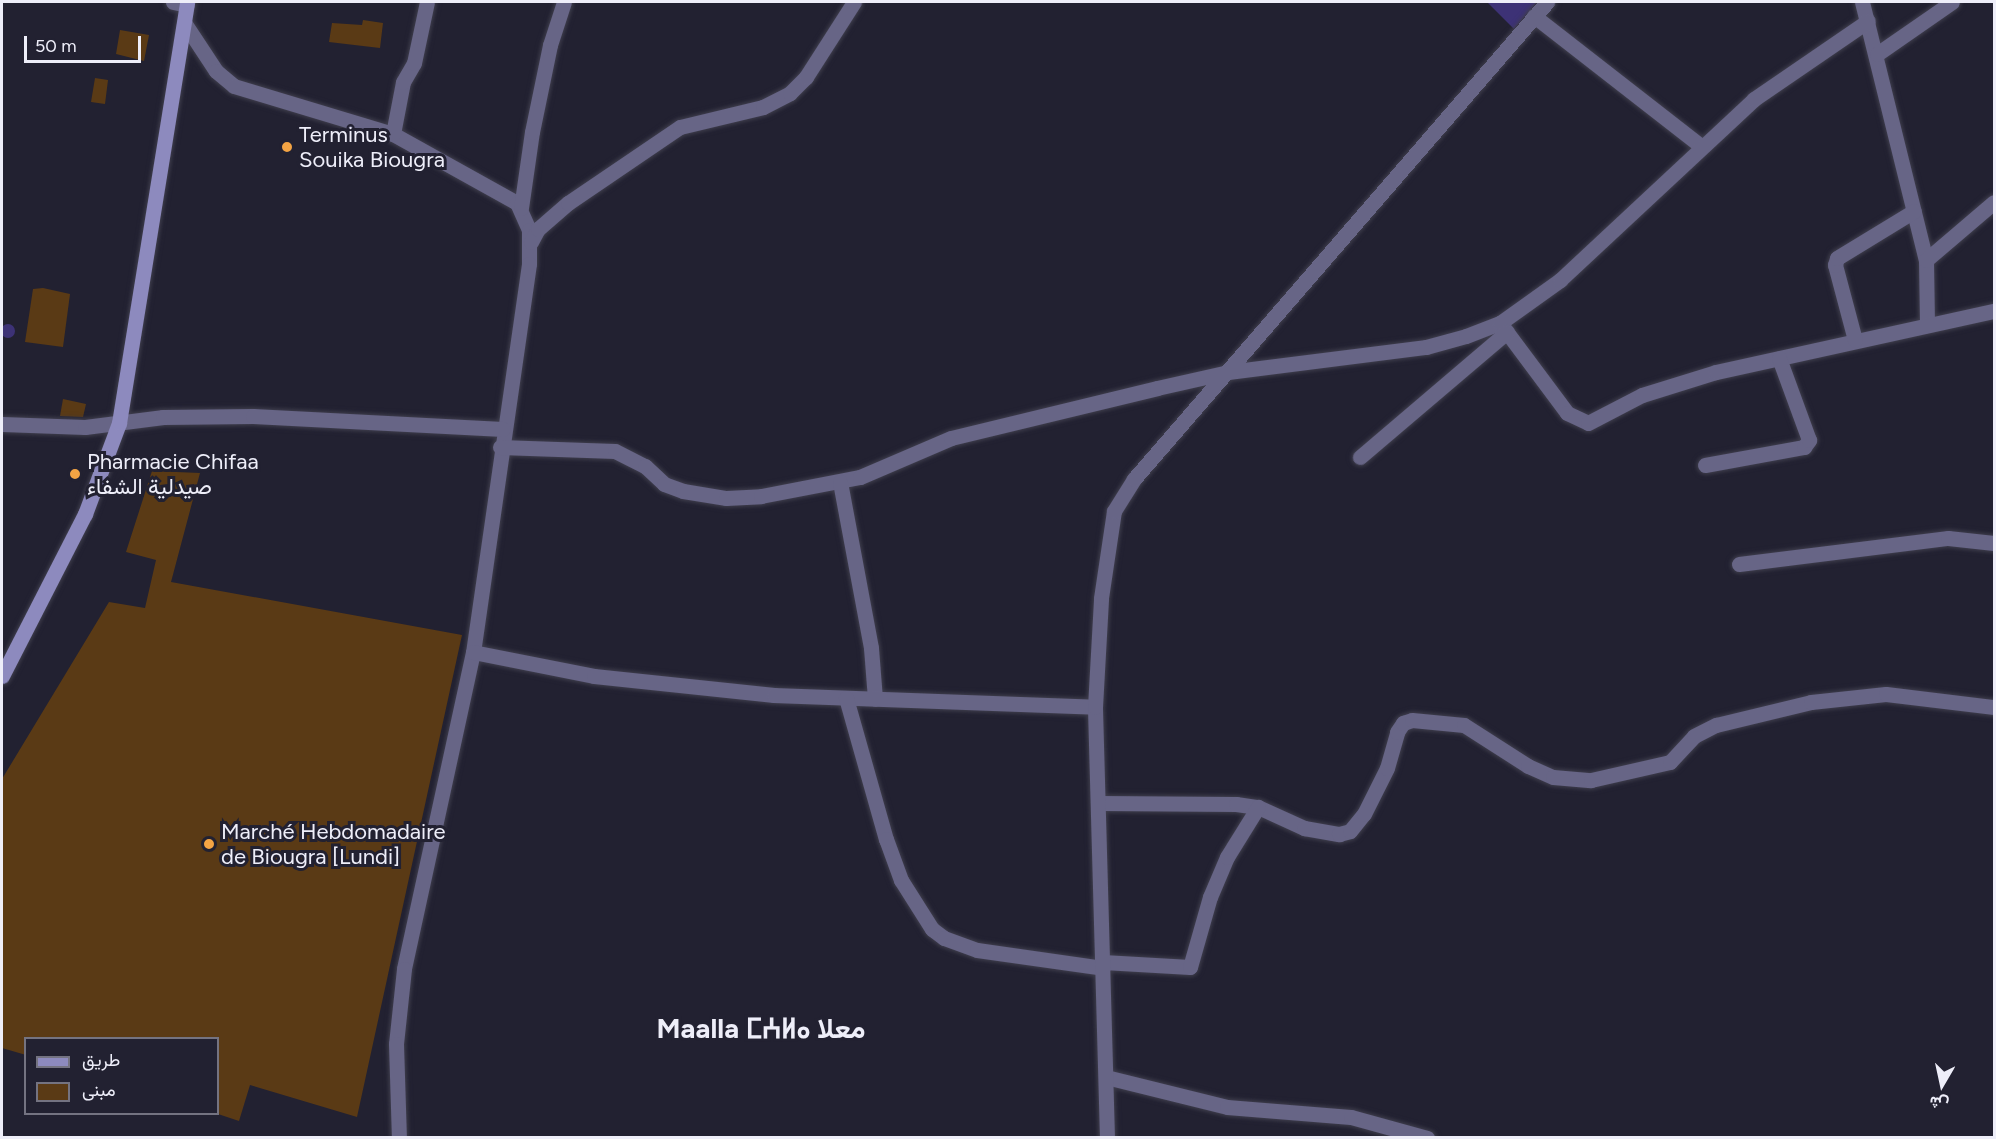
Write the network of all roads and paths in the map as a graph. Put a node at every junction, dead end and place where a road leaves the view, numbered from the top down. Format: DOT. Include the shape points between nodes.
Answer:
graph roads {
  1 [pos="427,2"];
  2 [pos="564,2"];
  3 [pos="854,2"];
  4 [pos="1547,2"];
  5 [pos="1862,2"];
  6 [pos="1952,2"];
  7 [pos="182,3"];
  8 [pos="1534,16"];
  9 [pos="1868,21"];
  10 [pos="185,24"];
  11 [pos="1877,54"];
  12 [pos="393,134"];
  13 [pos="1701,146"];
  14 [pos="1995,202"];
  15 [pos="521,208"];
  16 [pos="1914,211"];
  17 [pos="531,242"];
  18 [pos="1926,260"];
  19 [pos="1995,311"];
  20 [pos="1927,324"];
  21 [pos="1503,327"];
  22 [pos="1855,340"];
  23 [pos="1779,358"];
  24 [pos="1228,372"];
  25 [pos="119,423"];
  26 [pos="2,424"];
  27 [pos="503,429"];
  28 [pos="500,447"];
  29 [pos="1360,457"];
  30 [pos="1705,465"];
  31 [pos="840,482"];
  32 [pos="1995,543"];
  33 [pos="1739,564"];
  34 [pos="473,652"];
  35 [pos="2,676"];
  36 [pos="846,698"];
  37 [pos="875,699"];
  38 [pos="1095,707"];
  39 [pos="1995,707"];
  40 [pos="1099,803"];
  41 [pos="1258,807"];
  42 [pos="1103,965"];
  43 [pos="1106,1077"];
  44 [pos="399,1137"];
  45 [pos="1107,1137"];
  46 [pos="1427,1137"];
  1 -- 12 [label="street" via="417,52 403,82"];
  2 -- 15 [label="street" via="531,132"];
  3 -- 17 [label="street" via="806,77 789,93 763,107 681,127 568,203 538,229"];
  4 -- 8 [label="street"];
  5 -- 9 [label="street"];
  6 -- 11 [label="street"];
  7 -- 10 [label="street"];
  8 -- 13 [label="street"];
  8 -- 24 [label="street"];
  9 -- 11 [label="street"];
  9 -- 13 [label="street" via="1790,71"];
  10 -- 12 [label="street" via="216,71 234,86"];
  10 -- 25 [label="street"];
  11 -- 16 [label="street"];
  12 -- 15 [label="street" via="496,190"];
  13 -- 21 [label="street" via="1588,257"];
  14 -- 18 [label="street"];
  15 -- 17 [label="street"];
  16 -- 18 [label="street"];
  16 -- 22 [label="street" via="1837,258 1835,265"];
  17 -- 27 [label="street"];
  18 -- 20 [label="street"];
  19 -- 20 [label="street"];
  20 -- 22 [label="street"];
  21 -- 23 [label="street" via="1567,413 1588,423 1642,395"];
  21 -- 24 [label="street" via="1426,347"];
  21 -- 29 [label="street"];
  22 -- 23 [label="street"];
  23 -- 30 [label="street" via="1809,440 1804,447"];
  24 -- 31 [label="street" via="951,438"];
  24 -- 38 [label="street" via="1134,479 1114,511 1102,588"];
  25 -- 26 [label="street" via="85,427"];
  25 -- 27 [label="street" via="163,417 253,416"];
  25 -- 35 [label="street" via="85,514"];
  27 -- 28 [label="street"];
  28 -- 31 [label="street" via="615,451 645,466 664,484 700,496 761,496"];
  28 -- 34 [label="street"];
  31 -- 37 [label="street" via="871,648"];
  32 -- 33 [label="street" via="1948,538"];
  34 -- 36 [label="street" via="594,676 680,687"];
  34 -- 44 [label="street" via="404,969 396,1044"];
  36 -- 37 [label="street"];
  36 -- 42 [label="street" via="901,880 932,929 976,950"];
  37 -- 38 [label="street"];
  38 -- 40 [label="street"];
  39 -- 41 [label="street" via="1886,694 1811,702 1710,727 1694,736 1670,762 1591,780 1553,777 1528,766 1464,725 1412,720 1403,723 1397,732 1375,795 1350,831 1321,833"];
  40 -- 41 [label="street"];
  40 -- 42 [label="street"];
  41 -- 42 [label="street" via="1227,857 1210,897 1190,967"];
  42 -- 43 [label="street"];
  43 -- 45 [label="street"];
  43 -- 46 [label="street" via="1217,1105 1351,1117"];
}
